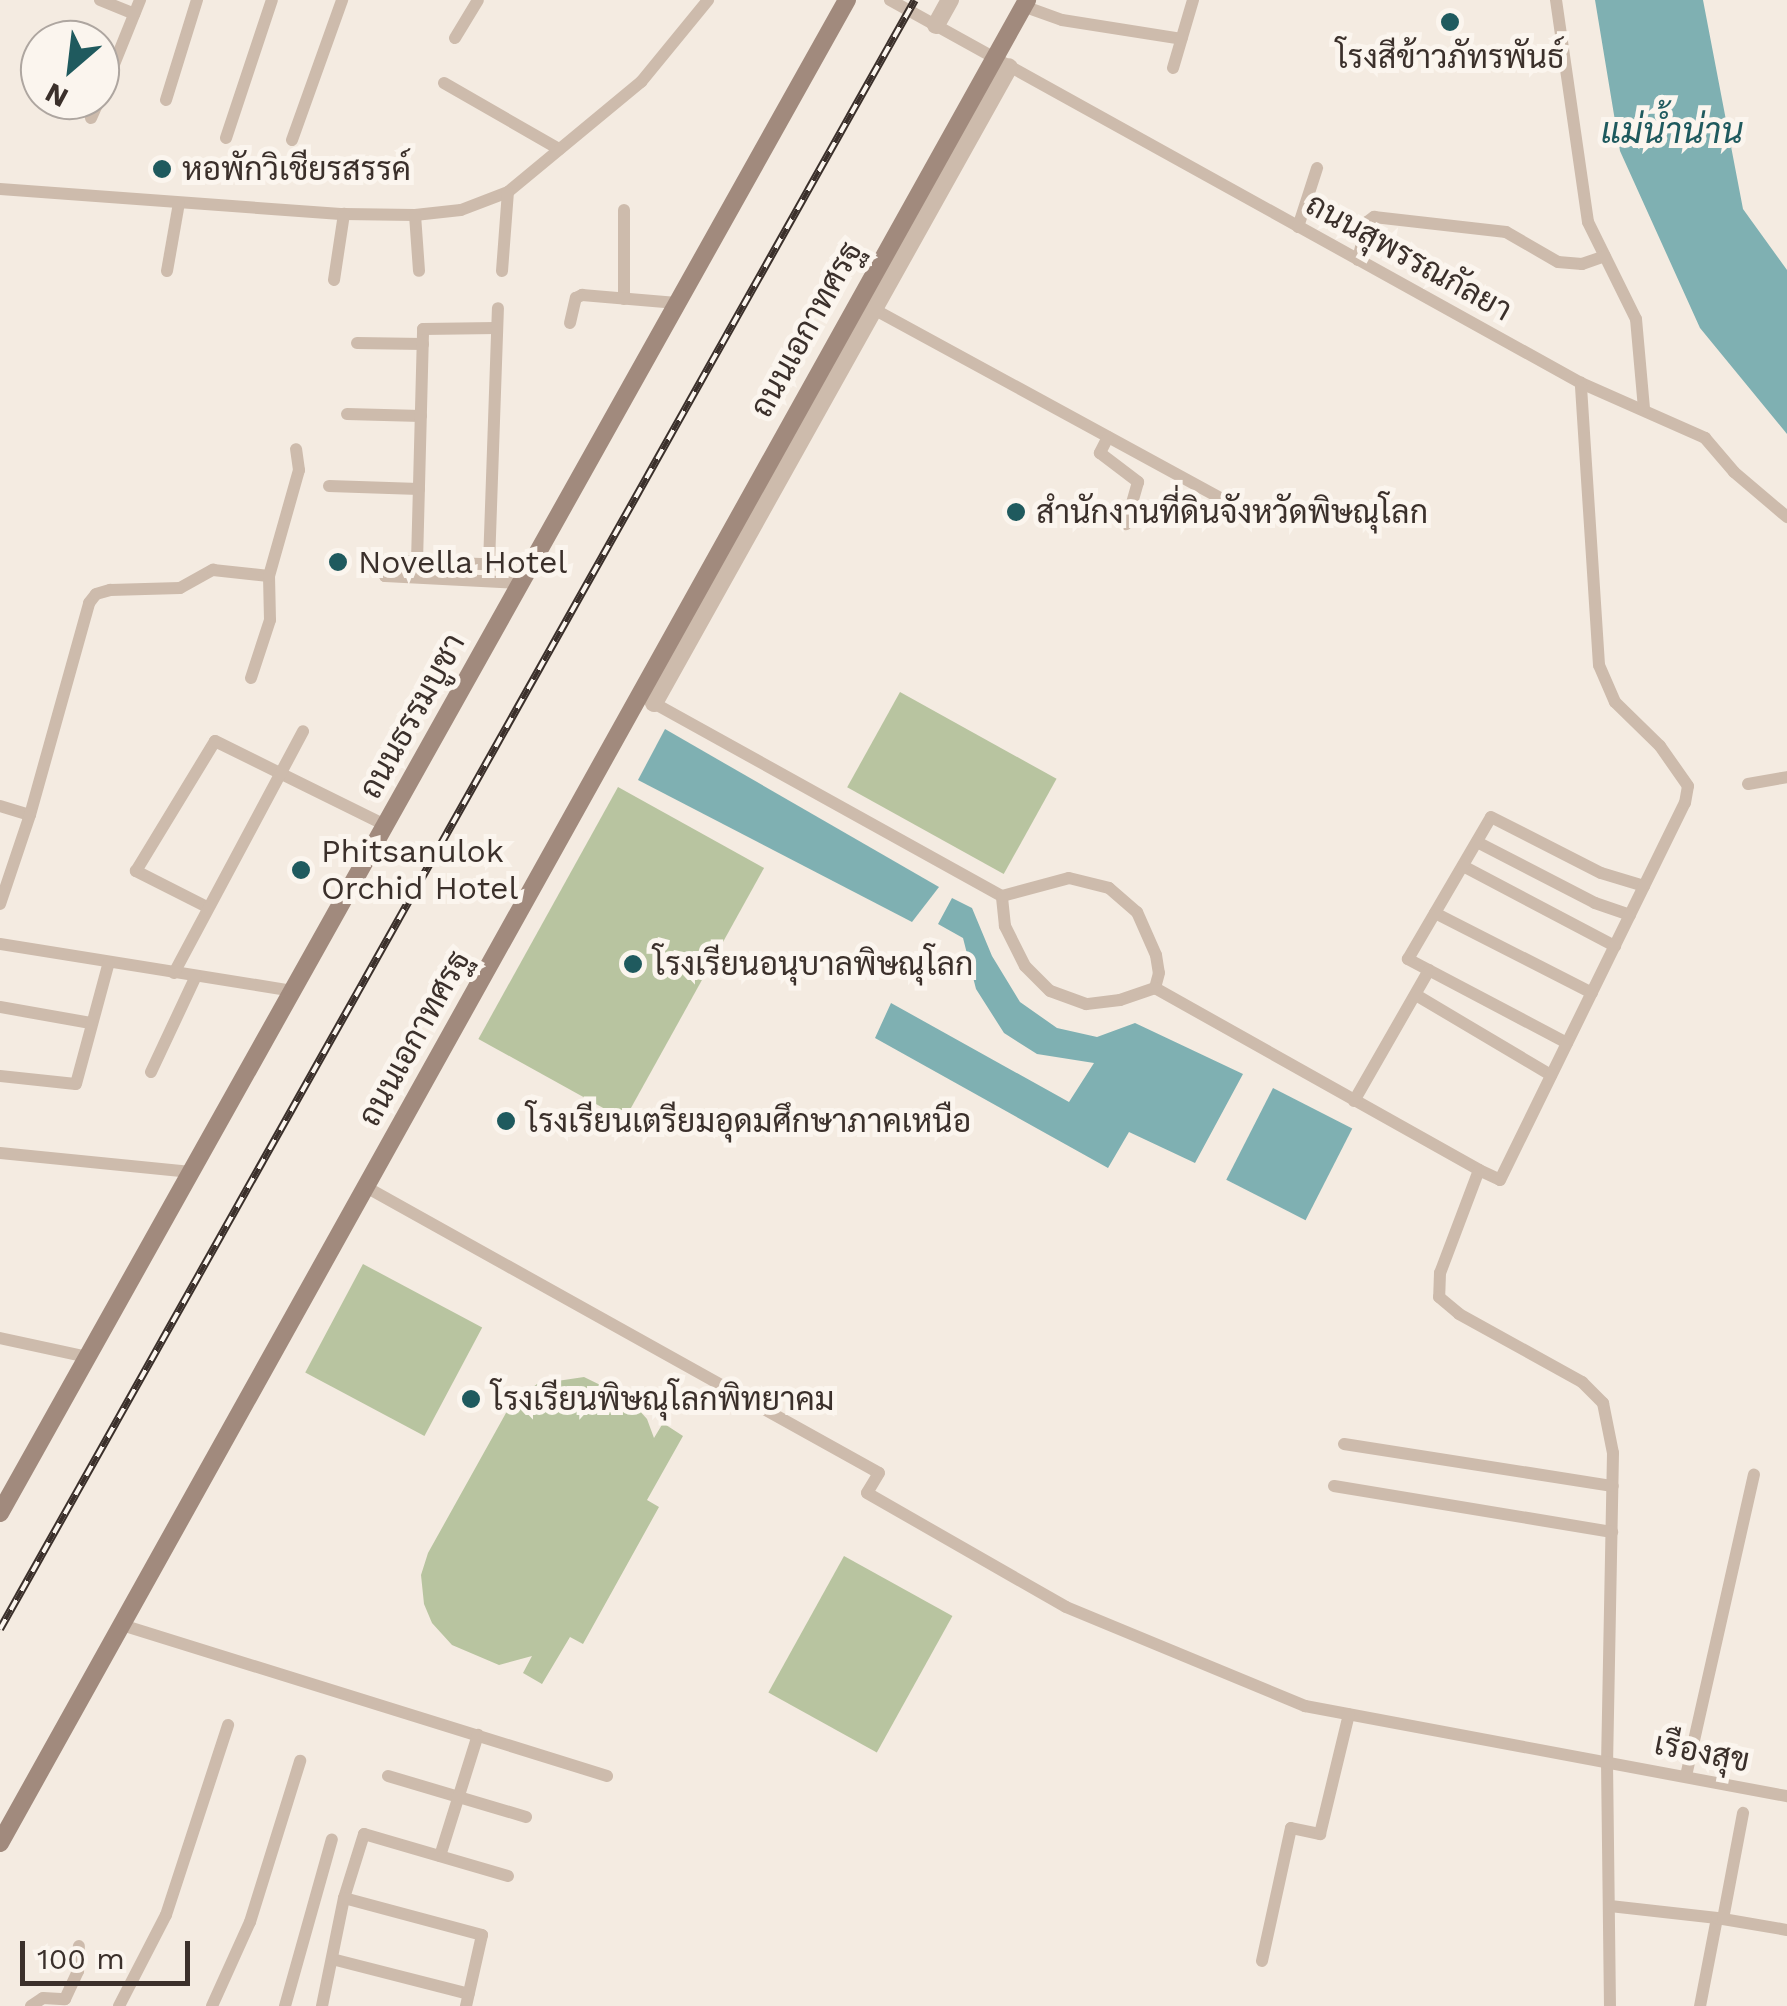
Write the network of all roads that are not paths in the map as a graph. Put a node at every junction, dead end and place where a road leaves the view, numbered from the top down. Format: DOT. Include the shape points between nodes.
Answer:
graph roads {
  1 [pos="100,0"];
  2 [pos="140,0"];
  3 [pos="197,0"];
  4 [pos="272,0"];
  5 [pos="342,0"];
  6 [pos="478,0"];
  7 [pos="708,0"];
  8 [pos="847,0"];
  9 [pos="890,0"];
  10 [pos="950,0"];
  11 [pos="1193,0"];
  12 [pos="1556,0"];
  13 [pos="1025,3"];
  14 [pos="134,14"];
  15 [pos="936,25"];
  16 [pos="455,38"];
  17 [pos="1182,39"];
  18 [pos="120,48"];
  19 [pos="993,58"];
  20 [pos="1010,68"];
  21 [pos="1173,68"];
  22 [pos="444,83"];
  23 [pos="166,100"];
  24 [pos="226,138"];
  25 [pos="292,140"];
  26 [pos="559,150"];
  27 [pos="1317,168"];
  28 [pos="0,188"];
  29 [pos="508,192"];
  30 [pos="179,203"];
  31 [pos="624,210"];
  32 [pos="344,214"];
  33 [pos="415,216"];
  34 [pos="1298,227"];
  35 [pos="1606,256"];
  36 [pos="1358,260"];
  37 [pos="167,271"];
  38 [pos="502,271"];
  39 [pos="419,272"];
  40 [pos="334,280"];
  41 [pos="624,298"];
  42 [pos="857,300"];
  43 [pos="678,303"];
  44 [pos="498,308"];
  45 [pos="874,310"];
  46 [pos="570,323"];
  47 [pos="496,328"];
  48 [pos="357,344"];
  49 [pos="422,344"];
  50 [pos="1581,384"];
  51 [pos="1644,408"];
  52 [pos="347,414"];
  53 [pos="421,416"];
  54 [pos="1108,437"];
  55 [pos="296,448"];
  56 [pos="329,486"];
  57 [pos="419,489"];
  58 [pos="1236,506"];
  59 [pos="1787,517"];
  60 [pos="1126,524"];
  61 [pos="417,562"];
  62 [pos="489,564"];
  63 [pos="530,566"];
  64 [pos="269,576"];
  65 [pos="521,583"];
  66 [pos="251,678"];
  67 [pos="636,694"];
  68 [pos="654,703"];
  69 [pos="303,731"];
  70 [pos="280,773"];
  71 [pos="1787,778"];
  72 [pos="1748,784"];
  73 [pos="0,806"];
  74 [pos="30,815"];
  75 [pos="385,825"];
  76 [pos="1477,842"];
  77 [pos="1462,866"];
  78 [pos="1644,886"];
  79 [pos="1002,896"];
  80 [pos="0,904"];
  81 [pos="207,907"];
  82 [pos="1435,912"];
  83 [pos="1630,914"];
  84 [pos="0,944"];
  85 [pos="1615,946"];
  86 [pos="108,962"];
  87 [pos="1430,970"];
  88 [pos="174,973"];
  89 [pos="196,976"];
  90 [pos="1155,988"];
  91 [pos="292,990"];
  92 [pos="1416,994"];
  93 [pos="1592,994"];
  94 [pos="0,1007"];
  95 [pos="92,1023"];
  96 [pos="1567,1044"];
  97 [pos="151,1072"];
  98 [pos="1552,1075"];
  99 [pos="0,1076"];
  100 [pos="1354,1101"];
  101 [pos="0,1153"];
  102 [pos="1479,1170"];
  103 [pos="191,1172"];
  104 [pos="366,1187"];
  105 [pos="0,1338"];
  106 [pos="88,1356"];
  107 [pos="1344,1444"];
  108 [pos="1754,1475"];
  109 [pos="1334,1486"];
  110 [pos="1613,1486"];
  111 [pos="0,1513"];
  112 [pos="1612,1532"];
  113 [pos="122,1626"];
  114 [pos="1348,1714"];
  115 [pos="228,1725"];
  116 [pos="478,1735"];
  117 [pos="300,1761"];
  118 [pos="1607,1762"];
  119 [pos="388,1776"];
  120 [pos="607,1776"];
  121 [pos="1686,1776"];
  122 [pos="458,1796"];
  123 [pos="1787,1796"];
  124 [pos="1743,1813"];
  125 [pos="526,1816"];
  126 [pos="332,1839"];
  127 [pos="0,1843"];
  128 [pos="440,1856"];
  129 [pos="508,1876"];
  130 [pos="344,1898"];
  131 [pos="1610,1906"];
  132 [pos="1720,1918"];
  133 [pos="1787,1930"];
  134 [pos="78,1946"];
  135 [pos="332,1959"];
  136 [pos="1262,1961"];
  137 [pos="468,2000"];
  138 [pos="31,2006"];
  139 [pos="119,2006"];
  140 [pos="212,2006"];
  141 [pos="285,2006"];
  142 [pos="322,2006"];
  143 [pos="1610,2006"];
  144 [pos="1700,2006"];
  1 -- 14 [label="street"];
  2 -- 14 [label="street"];
  3 -- 23 [label="street"];
  4 -- 24 [label="street"];
  5 -- 25 [label="street"];
  6 -- 16 [label="street"];
  7 -- 26 [label="street" via="641,82"];
  8 -- 43 [label="main road, ถนนธรรมบูชา"];
  9 -- 15 [label="street, ถนนสุพรรณกัลยา"];
  10 -- 15 [label="street"];
  11 -- 17 [label="street"];
  12 -- 35 [label="street" via="1588,222"];
  13 -- 17 [label="street" via="1062,20"];
  13 -- 19 [label="main road, ถนนเอกาทศรฐ"];
  14 -- 18 [label="street"];
  15 -- 19 [label="street, ถนนสุพรรณกัลยา"];
  17 -- 21 [label="street"];
  19 -- 20 [label="street, ถนนสุพรรณกัลยา"];
  19 -- 42 [label="main road, ถนนเอกาทศรฐ"];
  20 -- 34 [label="street, ถนนสุพรรณกัลยา"];
  20 -- 45 [label="street"];
  22 -- 26 [label="street"];
  26 -- 29 [label="street"];
  27 -- 34 [label="street"];
  28 -- 30 [label="street"];
  29 -- 33 [label="street" via="461,210"];
  29 -- 38 [label="street"];
  30 -- 32 [label="street"];
  30 -- 37 [label="street"];
  31 -- 41 [label="street"];
  32 -- 33 [label="street"];
  32 -- 40 [label="street"];
  33 -- 39 [label="street"];
  34 -- 36 [label="street, ถนนสุพรรณกัลยา"];
  35 -- 36 [label="street" via="1558,262 1506,232 1374,217"];
  35 -- 51 [label="street" via="1636,318"];
  36 -- 50 [label="street, ถนนสุพรรณกัลยา"];
  41 -- 43 [label="street"];
  41 -- 46 [label="street" via="578,296"];
  42 -- 45 [label="street"];
  42 -- 67 [label="main road, ถนนเอกาทศรฐ"];
  43 -- 63 [label="main road, ถนนธรรมบูชา"];
  44 -- 47 [label="street"];
  45 -- 54 [label="street"];
  45 -- 68 [label="street"];
  47 -- 49 [label="street" via="423,328"];
  47 -- 62 [label="street"];
  48 -- 49 [label="street"];
  49 -- 53 [label="street"];
  50 -- 51 [label="street, ถนนสุพรรณกัลยา"];
  50 -- 78 [label="street" via="1599,664 1614,702 1660,746 1688,786"];
  51 -- 59 [label="street, ถนนสุพรรณกัลยา" via="1705,438"];
  52 -- 53 [label="street"];
  53 -- 57 [label="street"];
  54 -- 58 [label="street"];
  54 -- 60 [label="street" via="1100,453 1138,482"];
  55 -- 64 [label="street" via="299,470"];
  56 -- 57 [label="street"];
  57 -- 61 [label="street"];
  61 -- 62 [label="street"];
  61 -- 65 [label="street" via="385,560 385,576"];
  62 -- 63 [label="street"];
  63 -- 65 [label="main road, ถนนธรรมบูชา"];
  64 -- 66 [label="street" via="270,620"];
  64 -- 74 [label="street" via="213,570 180,588 96,594 88,603"];
  65 -- 75 [label="main road, ถนนธรรมบูชา"];
  67 -- 68 [label="street"];
  67 -- 104 [label="main road, ถนนเอกาทศรฐ"];
  68 -- 79 [label="street"];
  69 -- 70 [label="street"];
  70 -- 75 [label="street"];
  70 -- 81 [label="street"];
  70 -- 81 [label="street" via="216,741 136,872"];
  71 -- 72 [label="street"];
  73 -- 74 [label="street"];
  74 -- 80 [label="street"];
  75 -- 91 [label="main road, ถนนธรรมบูชา"];
  76 -- 77 [label="street"];
  76 -- 78 [label="street" via="1491,817"];
  76 -- 83 [label="street"];
  77 -- 82 [label="street"];
  77 -- 85 [label="street"];
  78 -- 83 [label="street"];
  79 -- 90 [label="street" via="1013,946 1050,991 1086,1004"];
  79 -- 90 [label="street" via="1068,878 1109,888 1137,912 1150,936 1159,973"];
  81 -- 88 [label="street"];
  82 -- 87 [label="street" via="1408,959"];
  82 -- 93 [label="street"];
  83 -- 85 [label="street"];
  84 -- 86 [label="street"];
  85 -- 93 [label="street"];
  86 -- 88 [label="street"];
  86 -- 95 [label="street"];
  87 -- 92 [label="street"];
  87 -- 96 [label="street"];
  88 -- 89 [label="street"];
  89 -- 91 [label="street"];
  89 -- 97 [label="street"];
  90 -- 100 [label="street"];
  91 -- 103 [label="main road, ถนนธรรมบูชา"];
  92 -- 98 [label="street"];
  92 -- 100 [label="street"];
  93 -- 96 [label="street"];
  94 -- 95 [label="street"];
  95 -- 99 [label="street" via="76,1084"];
  96 -- 98 [label="street"];
  98 -- 102 [label="street" via="1500,1180"];
  100 -- 102 [label="street"];
  101 -- 103 [label="street"];
  102 -- 110 [label="street" via="1440,1273 1439,1297 1582,1382 1602,1403"];
  103 -- 106 [label="main road, ถนนธรรมบูชา"];
  104 -- 113 [label="main road, ถนนเอกาทศรฐ"];
  104 -- 114 [label="street, เรืองสุข" via="879,1473 867,1493 1066,1607 1305,1706"];
  105 -- 106 [label="street"];
  106 -- 111 [label="main road, ถนนธรรมบูชา"];
  107 -- 110 [label="street"];
  108 -- 121 [label="street"];
  109 -- 112 [label="street"];
  110 -- 112 [label="street"];
  112 -- 118 [label="street"];
  113 -- 116 [label="street"];
  113 -- 127 [label="main road, ถนนเอกาทศรฐ"];
  114 -- 118 [label="street, เรืองสุข"];
  114 -- 136 [label="street" via="1320,1834 1291,1828"];
  115 -- 139 [label="street" via="166,1914"];
  116 -- 120 [label="street"];
  116 -- 122 [label="street"];
  117 -- 140 [label="street" via="250,1922"];
  118 -- 121 [label="street, เรืองสุข"];
  118 -- 131 [label="street"];
  119 -- 122 [label="street"];
  121 -- 123 [label="street, เรืองสุข"];
  122 -- 125 [label="street"];
  122 -- 128 [label="street"];
  124 -- 132 [label="street"];
  126 -- 141 [label="street"];
  128 -- 129 [label="street"];
  128 -- 130 [label="street" via="364,1834"];
  130 -- 135 [label="street"];
  130 -- 137 [label="street" via="482,1935"];
  131 -- 132 [label="street"];
  131 -- 143 [label="street"];
  132 -- 133 [label="street"];
  132 -- 144 [label="street"];
  134 -- 138 [label="street" via="78,1971 66,2000 43,1998"];
  135 -- 137 [label="street"];
  135 -- 142 [label="street"];
}
